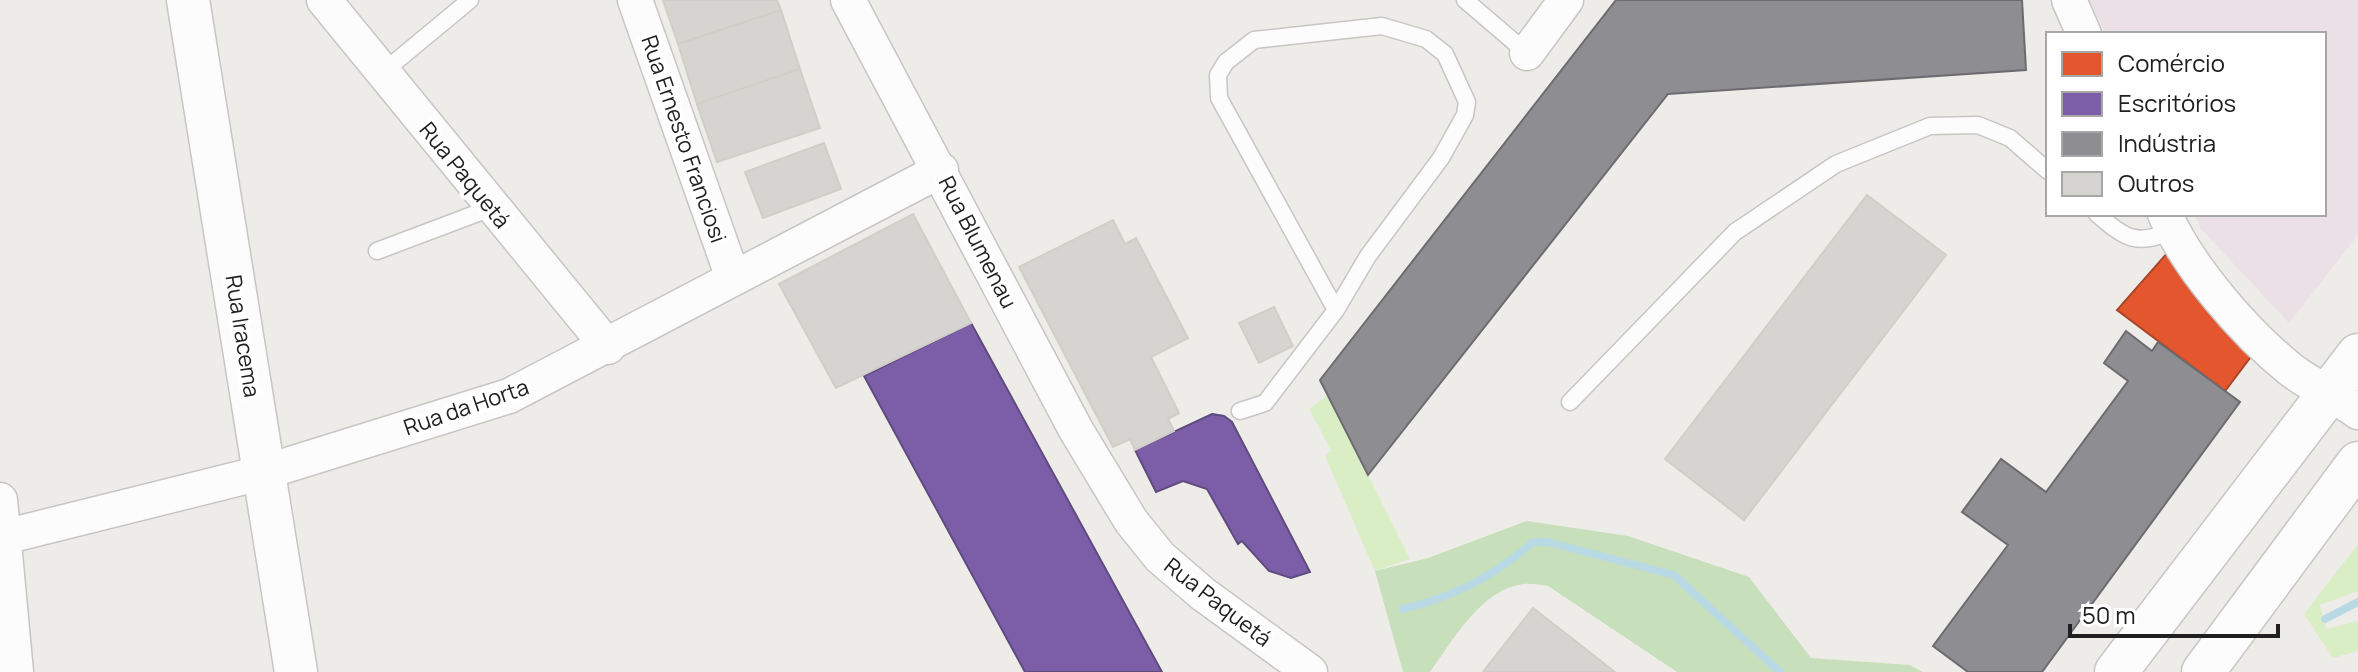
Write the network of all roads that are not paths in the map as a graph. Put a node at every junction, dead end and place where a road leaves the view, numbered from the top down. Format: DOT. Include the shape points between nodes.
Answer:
graph roads {
  1 [pos="188,0"];
  2 [pos="324,0"];
  3 [pos="470,0"];
  4 [pos="635,0"];
  5 [pos="848,0"];
  6 [pos="1465,0"];
  7 [pos="1566,0"];
  8 [pos="2069,0"];
  9 [pos="2083,32"];
  10 [pos="1527,53"];
  11 [pos="383,72"];
  12 [pos="2046,169"];
  13 [pos="941,170"];
  14 [pos="491,208"];
  15 [pos="2100,216"];
  16 [pos="2168,222"];
  17 [pos="377,251"];
  18 [pos="733,278"];
  19 [pos="1336,310"];
  20 [pos="608,347"];
  21 [pos="2358,355"];
  22 [pos="1570,402"];
  23 [pos="2343,402"];
  24 [pos="1240,411"];
  25 [pos="2358,463"];
  26 [pos="265,472"];
  27 [pos="1107,485"];
  28 [pos="0,500"];
  29 [pos="1,537"];
  30 [pos="16,672"];
  31 [pos="296,672"];
  32 [pos="1310,672"];
  33 [pos="2116,672"];
  34 [pos="2203,672"];
  1 -- 26 [label="street, Rua Iracema"];
  2 -- 11 [label="street, Rua Paquetá"];
  3 -- 11 [label="lane"];
  4 -- 18 [label="street, Rua Ernesto Franciosi"];
  5 -- 13 [label="street, Rua Blumenau"];
  6 -- 10 [label="lane"];
  7 -- 10 [label="street"];
  8 -- 9 [label="street"];
  11 -- 14 [label="street, Rua Paquetá"];
  12 -- 22 [label="lane" via="2010,138 1978,125 1930,126 1836,164 1735,232"];
  13 -- 18 [label="street, Rua da Horta"];
  13 -- 27 [label="street, Rua Blumenau"];
  14 -- 17 [label="lane"];
  14 -- 20 [label="street, Rua Paquetá"];
  15 -- 16 [label="lane" via="2132,239 2149,240"];
  16 -- 23 [label="street" via="2225,304 2290,369"];
  18 -- 20 [label="street, Rua da Horta"];
  19 -- 19 [label="lane" via="1219,98 1218,75 1254,40 1382,26 1426,39 1445,54 1467,102 1465,115"];
  19 -- 24 [label="lane" via="1265,403"];
  20 -- 26 [label="street, Rua da Horta" via="509,396"];
  21 -- 23 [label="street"];
  23 -- 33 [label="street"];
  25 -- 34 [label="street"];
  26 -- 29 [label="street, Rua da Horta"];
  26 -- 31 [label="street, Rua Iracema"];
  27 -- 32 [label="street, Rua Paquetá" via="1160,557"];
  28 -- 29 [label="street"];
  29 -- 30 [label="street"];
}
